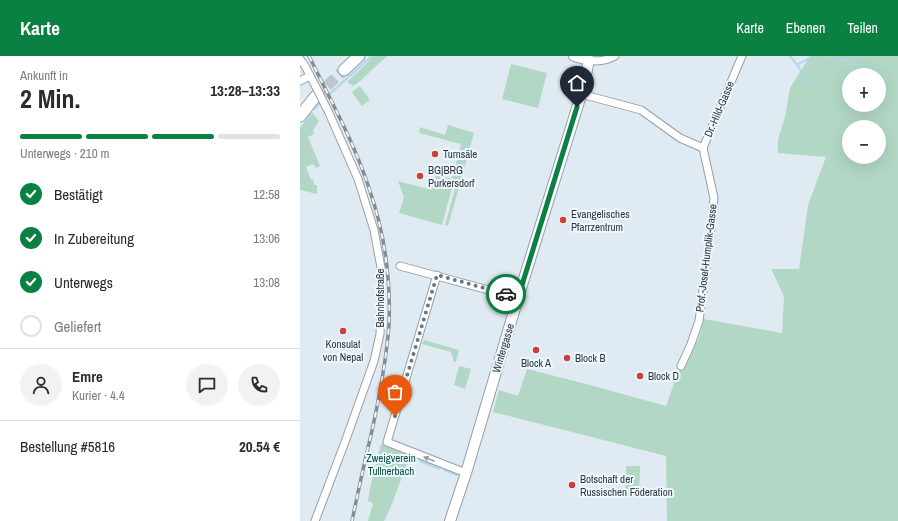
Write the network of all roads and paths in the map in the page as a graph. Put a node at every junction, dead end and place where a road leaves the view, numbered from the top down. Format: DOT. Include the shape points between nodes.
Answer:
graph roads {
  1 [pos="359,56"];
  2 [pos="574,56"];
  3 [pos="615,56"];
  4 [pos="742,56"];
  5 [pos="300,59"];
  6 [pos="589,60"];
  7 [pos="344,70"];
  8 [pos="310,76"];
  9 [pos="300,82"];
  10 [pos="316,92"];
  11 [pos="581,94"];
  12 [pos="300,116"];
  13 [pos="703,148"];
  14 [pos="400,266"];
  15 [pos="437,275"];
  16 [pos="518,298"];
  17 [pos="681,366"];
  18 [pos="466,473"];
  19 [pos="314,521"];
  20 [pos="450,521"];
  1 -- 7 [label="main road"];
  2 -- 6 [label="street"];
  3 -- 6 [label="street" via="603,61"];
  4 -- 13 [label="street, Dr.-Hild-Gasse"];
  5 -- 8 [label="street, Bahnhofstraße"];
  6 -- 11 [label="street, Wintergasse"];
  8 -- 9 [label="street"];
  8 -- 10 [label="street, Bahnhofstraße"];
  10 -- 12 [label="main road"];
  10 -- 19 [label="street, Bahnhofstraße, bridge" via="358,179 374,230 382,273 380,334 374,361"];
  11 -- 13 [label="street, Dr.-Hild-Gasse" via="641,110 680,138"];
  11 -- 16 [label="street, Wintergasse"];
  13 -- 17 [label="street, Prof.-Josef-Humplik-Gasse" via="714,198 711,228 699,321"];
  14 -- 15 [label="street"];
  15 -- 16 [label="street"];
  18 -- 15 [label="street, one-way" via="387,442"];
  16 -- 18 [label="street, Wintergasse"];
  18 -- 20 [label="street, Wintergasse"];
}
